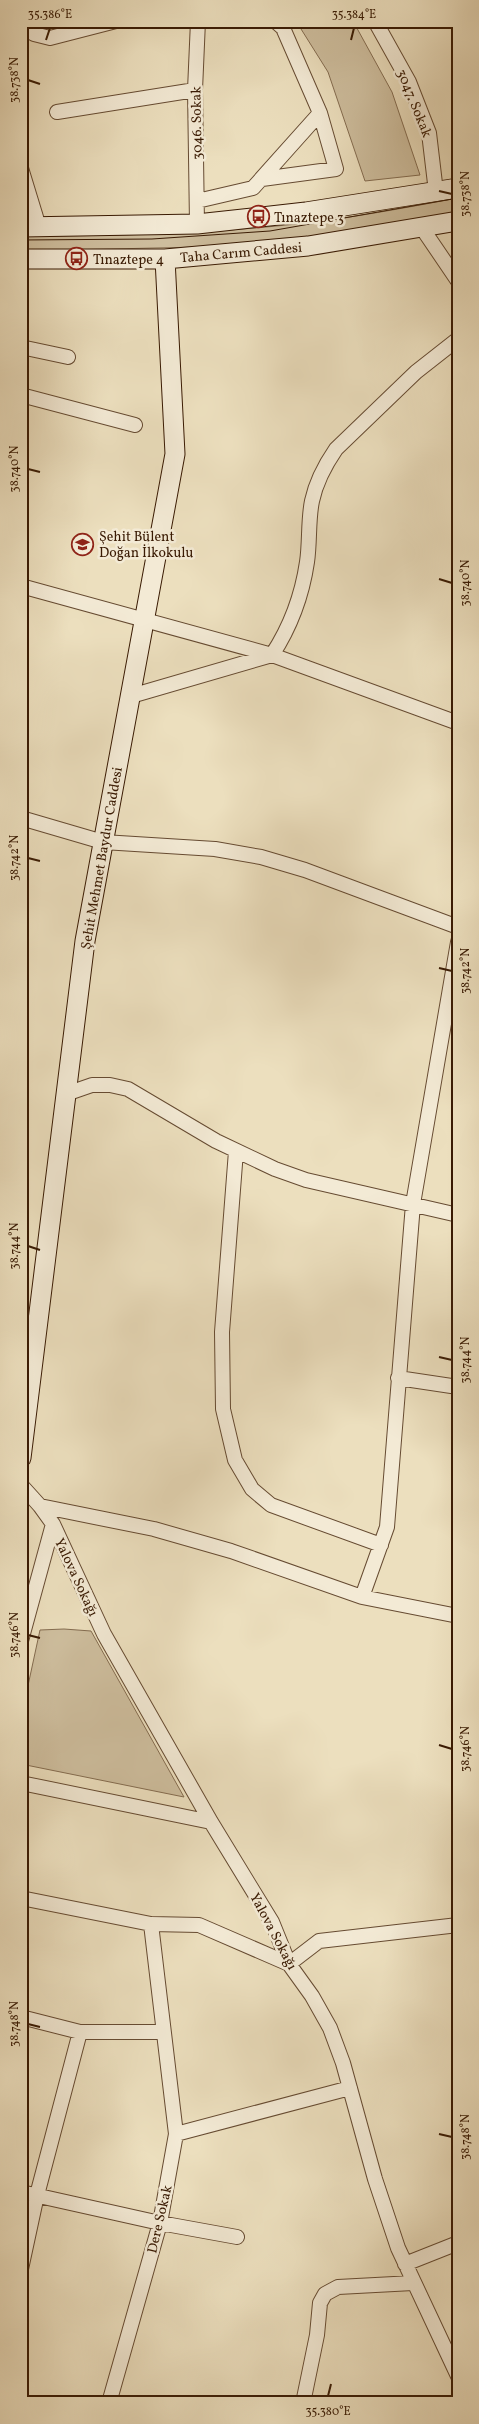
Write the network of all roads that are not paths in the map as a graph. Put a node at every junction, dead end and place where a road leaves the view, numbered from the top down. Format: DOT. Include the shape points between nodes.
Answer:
graph roads {
  1 [pos="116,21"];
  2 [pos="198,21"];
  3 [pos="275,21"];
  4 [pos="374,21"];
  5 [pos="21,25"];
  6 [pos="195,90"];
  7 [pos="58,112"];
  8 [pos="320,113"];
  9 [pos="21,168"];
  10 [pos="262,179"];
  11 [pos="458,188"];
  12 [pos="436,192"];
  13 [pos="197,201"];
  14 [pos="458,221"];
  15 [pos="197,224"];
  16 [pos="30,227"];
  17 [pos="422,228"];
  18 [pos="21,259"];
  19 [pos="165,259"];
  20 [pos="458,281"];
  21 [pos="458,339"];
  22 [pos="21,347"];
  23 [pos="68,357"];
  24 [pos="21,395"];
  25 [pos="135,424"];
  26 [pos="21,586"];
  27 [pos="145,622"];
  28 [pos="272,655"];
  29 [pos="131,696"];
  30 [pos="458,723"];
  31 [pos="21,818"];
  32 [pos="103,842"];
  33 [pos="458,927"];
  34 [pos="458,942"];
  35 [pos="66,1094"];
  36 [pos="236,1151"];
  37 [pos="413,1204"];
  38 [pos="458,1215"];
  39 [pos="398,1378"];
  40 [pos="458,1387"];
  41 [pos="21,1456"];
  42 [pos="21,1485"];
  43 [pos="40,1506"];
  44 [pos="53,1524"];
  45 [pos="380,1545"];
  46 [pos="362,1597"];
  47 [pos="458,1616"];
  48 [pos="21,1641"];
  49 [pos="22,1784"];
  50 [pos="211,1822"];
  51 [pos="21,1898"];
  52 [pos="151,1924"];
  53 [pos="458,1925"];
  54 [pos="289,1964"];
  55 [pos="21,2017"];
  56 [pos="80,2032"];
  57 [pos="163,2032"];
  58 [pos="350,2088"];
  59 [pos="176,2134"];
  60 [pos="21,2192"];
  61 [pos="37,2196"];
  62 [pos="160,2223"];
  63 [pos="237,2237"];
  64 [pos="458,2244"];
  65 [pos="405,2264"];
  66 [pos="21,2269"];
  67 [pos="413,2283"];
  68 [pos="458,2376"];
  69 [pos="110,2403"];
  70 [pos="303,2403"];
  1 -- 5 [label="street" via="50,38 34,34"];
  2 -- 6 [label="street, 3046. Sokak"];
  3 -- 8 [label="street" via="283,28"];
  4 -- 12 [label="street, 3047. Sokak" via="410,82 429,133"];
  6 -- 7 [label="street"];
  6 -- 13 [label="street, 3046. Sokak"];
  8 -- 10 [label="street"];
  8 -- 10 [label="street" via="336,169"];
  9 -- 16 [label="street"];
  10 -- 13 [label="street" via="254,188"];
  11 -- 12 [label="street"];
  12 -- 15 [label="street" via="306,212"];
  13 -- 15 [label="street, 3046. Sokak"];
  14 -- 17 [label="street, Taha Carım Caddesi"];
  15 -- 16 [label="street"];
  17 -- 19 [label="street, Taha Carım Caddesi" via="308,246"];
  17 -- 20 [label="street"];
  18 -- 19 [label="street, Taha Carım Caddesi"];
  19 -- 27 [label="street, Şehit Mehmet Baydur Caddesi" via="175,454"];
  21 -- 28 [label="street" via="416,372 336,449 328,461 312,502 310,543 299,599 289,626"];
  22 -- 23 [label="street"];
  24 -- 25 [label="street"];
  26 -- 27 [label="street"];
  27 -- 28 [label="street"];
  27 -- 29 [label="street, Şehit Mehmet Baydur Caddesi"];
  28 -- 29 [label="street"];
  28 -- 30 [label="street"];
  29 -- 32 [label="street, Şehit Mehmet Baydur Caddesi"];
  31 -- 32 [label="street"];
  32 -- 33 [label="street" via="214,849 261,857"];
  32 -- 35 [label="street, Şehit Mehmet Baydur Caddesi" via="85,941"];
  34 -- 37 [label="street"];
  35 -- 36 [label="street" via="92,1086 128,1089"];
  35 -- 41 [label="street, Şehit Mehmet Baydur Caddesi"];
  36 -- 37 [label="street" via="306,1180"];
  36 -- 45 [label="street" via="222,1332 223,1409 235,1460 252,1489 271,1505"];
  37 -- 38 [label="street"];
  37 -- 39 [label="street"];
  39 -- 40 [label="street"];
  39 -- 45 [label="street" via="387,1527"];
  42 -- 43 [label="street, Yalova Sokağı"];
  43 -- 44 [label="street, Yalova Sokağı"];
  43 -- 46 [label="street" via="180,1536"];
  44 -- 48 [label="street"];
  44 -- 50 [label="street, Yalova Sokağı" via="104,1634"];
  45 -- 46 [label="street"];
  46 -- 47 [label="street"];
  49 -- 50 [label="street"];
  50 -- 54 [label="street, Yalova Sokağı" via="272,1922"];
  51 -- 52 [label="street"];
  52 -- 54 [label="street" via="199,1925"];
  52 -- 57 [label="street, Dere Sokak"];
  53 -- 54 [label="street" via="319,1940"];
  54 -- 58 [label="street, Yalova Sokağı" via="330,2028"];
  55 -- 56 [label="street"];
  56 -- 57 [label="street"];
  56 -- 61 [label="street"];
  57 -- 59 [label="street, Dere Sokak"];
  58 -- 59 [label="street"];
  58 -- 65 [label="street, Yalova Sokağı" via="375,2179"];
  59 -- 62 [label="street, Dere Sokak"];
  60 -- 61 [label="street"];
  61 -- 62 [label="street"];
  61 -- 66 [label="street"];
  62 -- 63 [label="street"];
  62 -- 69 [label="street, Dere Sokak"];
  64 -- 65 [label="street"];
  65 -- 67 [label="street, Yalova Sokağı"];
  67 -- 68 [label="street, Yalova Sokağı"];
  67 -- 70 [label="street" via="338,2287 325,2294 320,2303"];
}
